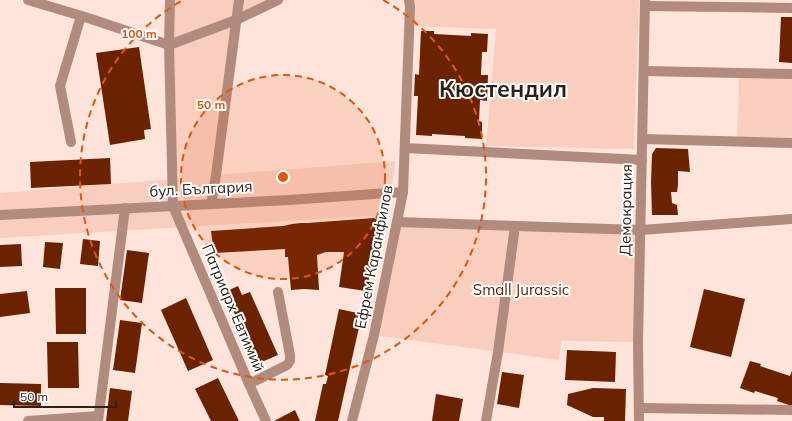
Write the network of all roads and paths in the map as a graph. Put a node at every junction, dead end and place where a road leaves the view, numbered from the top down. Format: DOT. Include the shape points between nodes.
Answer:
graph roads {
  1 [pos="30,0"];
  2 [pos="170,0"];
  3 [pos="239,0"];
  4 [pos="278,0"];
  5 [pos="409,0"];
  6 [pos="645,3"];
  7 [pos="671,3"];
  8 [pos="792,8"];
  9 [pos="80,16"];
  10 [pos="236,20"];
  11 [pos="169,45"];
  12 [pos="644,71"];
  13 [pos="792,74"];
  14 [pos="642,139"];
  15 [pos="71,142"];
  16 [pos="792,143"];
  17 [pos="405,148"];
  18 [pos="642,160"];
  19 [pos="403,192"];
  20 [pos="211,204"];
  21 [pos="174,206"];
  22 [pos="125,208"];
  23 [pos="0,215"];
  24 [pos="792,219"];
  25 [pos="397,222"];
  26 [pos="515,226"];
  27 [pos="641,230"];
  28 [pos="278,292"];
  29 [pos="249,384"];
  30 [pos="639,408"];
  31 [pos="792,410"];
  32 [pos="98,418"];
  33 [pos="33,421"];
  34 [pos="266,421"];
  35 [pos="352,421"];
  36 [pos="486,421"];
  37 [pos="639,421"];
  1 -- 9 [label="street"];
  2 -- 11 [label="street"];
  3 -- 10 [label="street"];
  4 -- 10 [label="street"];
  5 -- 17 [label="street, Ефрем Каранфилов"];
  6 -- 7 [label="street"];
  6 -- 12 [label="street, Демокрация"];
  7 -- 8 [label="street"];
  9 -- 11 [label="street"];
  9 -- 15 [label="street" via="60,86"];
  10 -- 11 [label="street"];
  10 -- 20 [label="street"];
  11 -- 21 [label="street"];
  12 -- 13 [label="street"];
  12 -- 14 [label="street, Демокрация"];
  14 -- 16 [label="street"];
  14 -- 18 [label="street, Демокрация"];
  17 -- 18 [label="street"];
  17 -- 19 [label="street, Ефрем Каранфилов"];
  18 -- 27 [label="street, Демокрация"];
  19 -- 20 [label="street, бул. България"];
  19 -- 25 [label="street, Ефрем Каранфилов"];
  20 -- 21 [label="street, бул. България"];
  21 -- 22 [label="street, бул. България"];
  21 -- 29 [label="street, Патриарх Евтимий"];
  22 -- 23 [label="street, бул. България"];
  22 -- 32 [label="street"];
  24 -- 27 [label="street"];
  25 -- 26 [label="street"];
  25 -- 35 [label="street, Ефрем Каранфилов" via="374,336"];
  26 -- 27 [label="street"];
  26 -- 36 [label="street"];
  27 -- 30 [label="street, Демокрация"];
  28 -- 29 [label="street" via="290,361 287,365"];
  29 -- 34 [label="street, Патриарх Евтимий"];
  30 -- 31 [label="street"];
  30 -- 37 [label="street, Демокрация"];
  32 -- 33 [label="street"];
}
